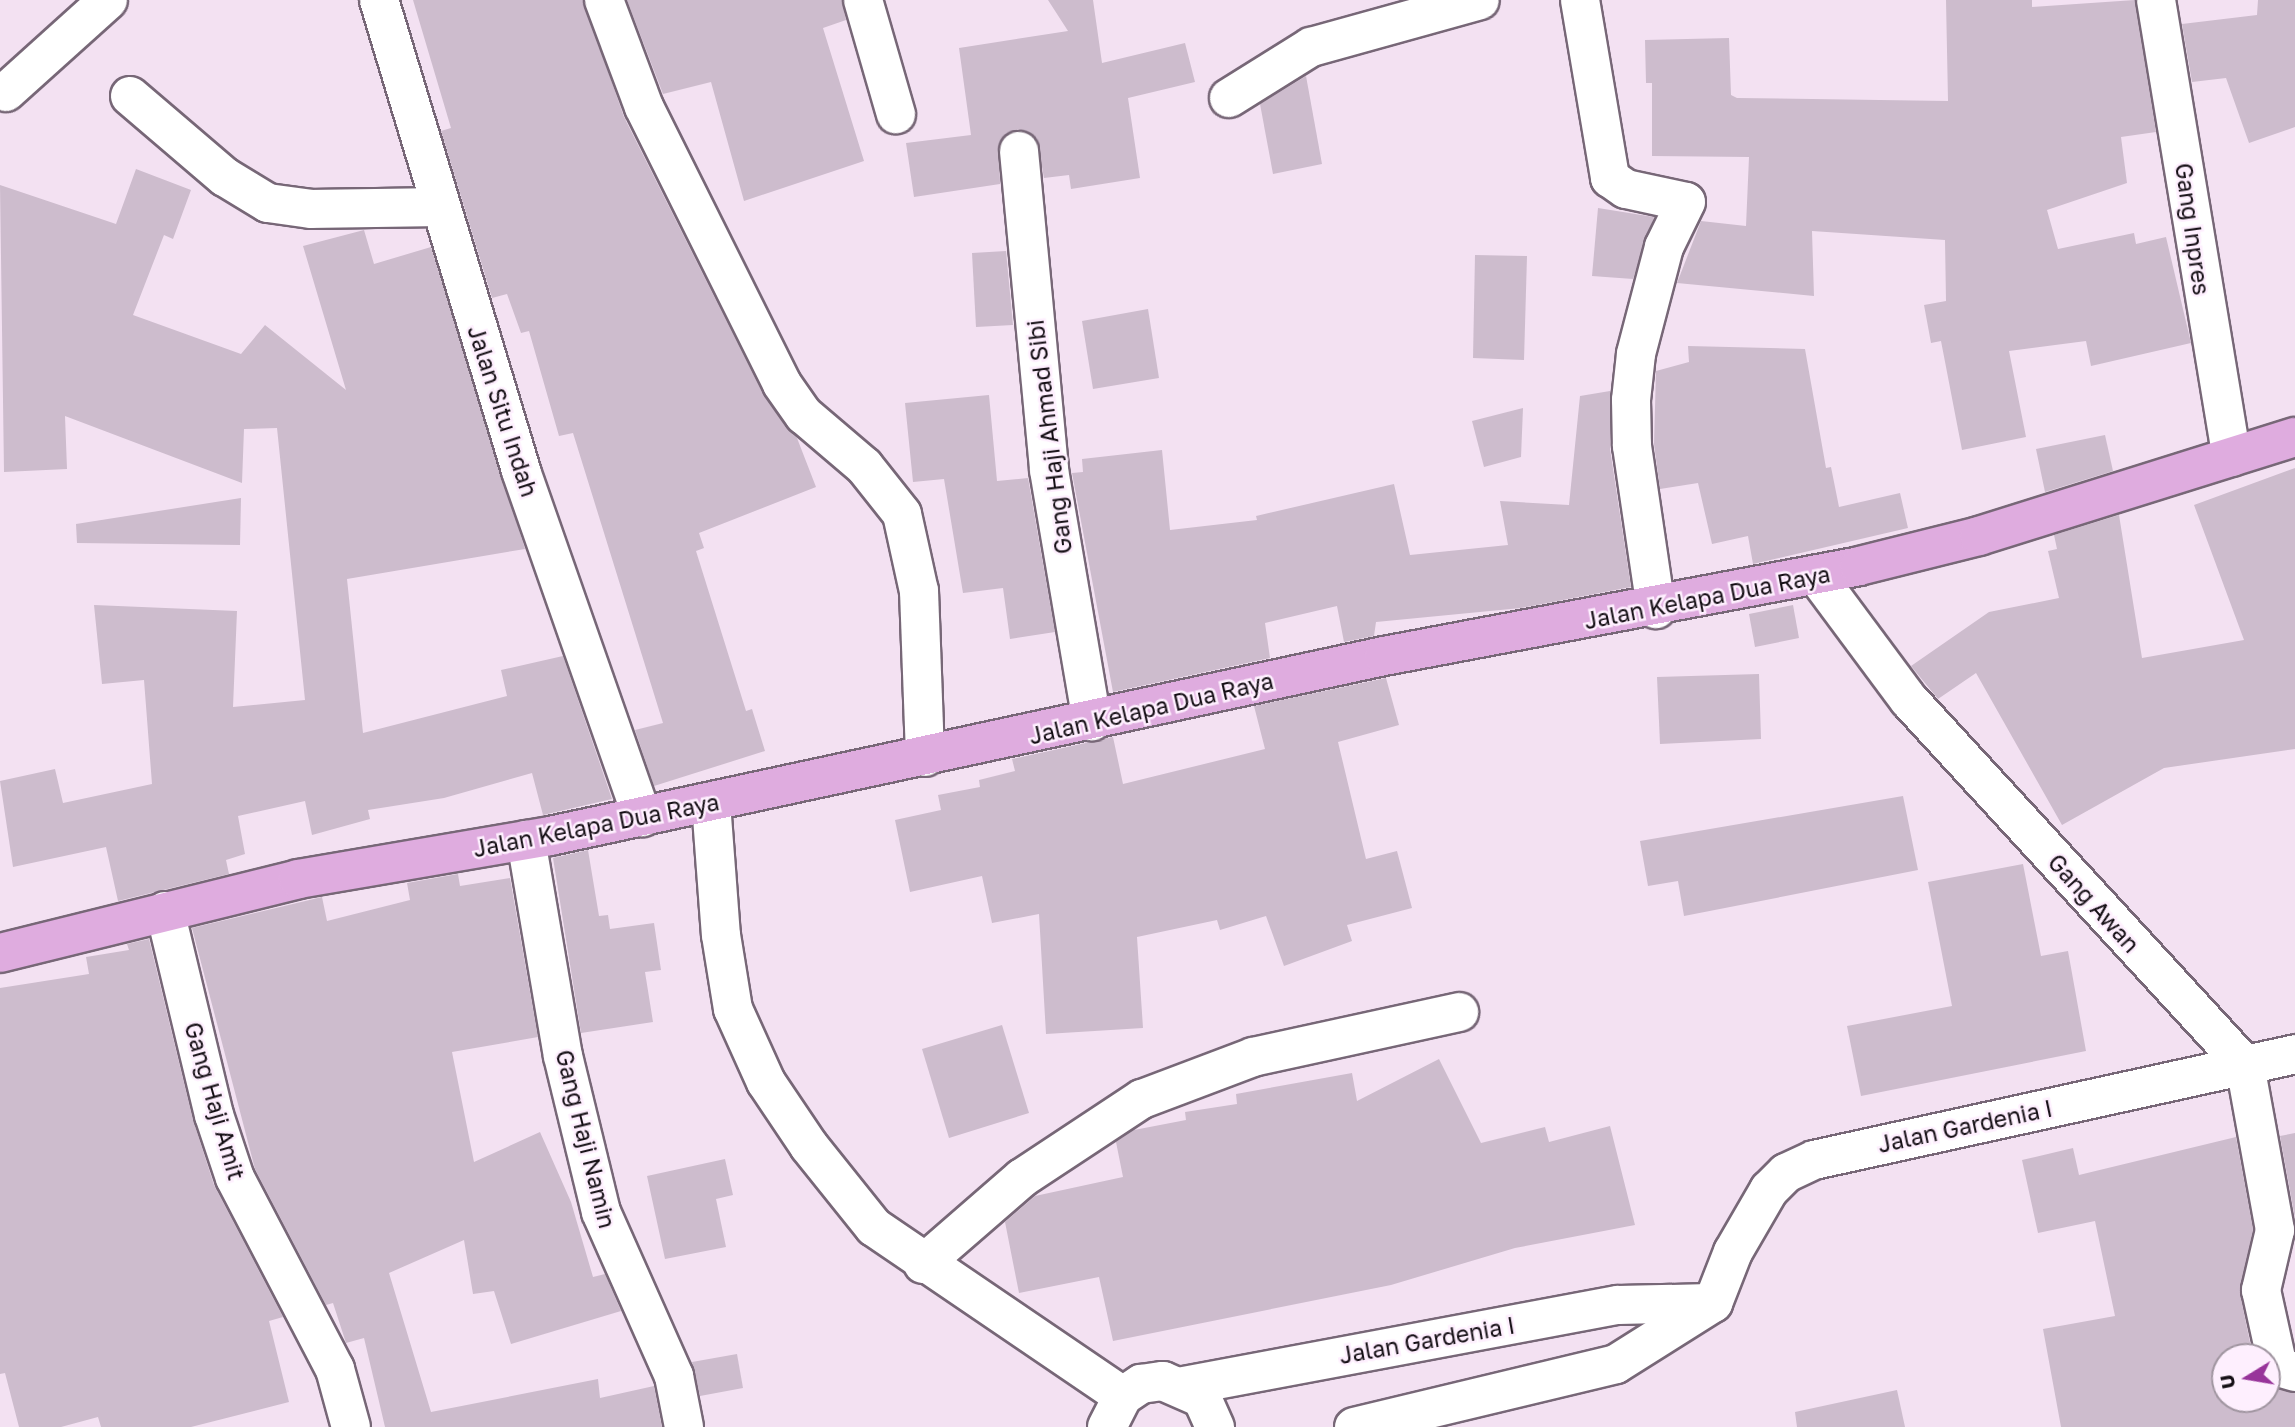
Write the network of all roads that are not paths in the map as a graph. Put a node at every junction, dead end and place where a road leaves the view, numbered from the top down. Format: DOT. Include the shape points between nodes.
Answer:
graph roads {
  1 [pos="108,0"];
  2 [pos="379,0"];
  3 [pos="604,0"];
  4 [pos="863,0"];
  5 [pos="1480,0"];
  6 [pos="1580,0"];
  7 [pos="2156,0"];
  8 [pos="6,92"];
  9 [pos="130,96"];
  10 [pos="1229,98"];
  11 [pos="896,114"];
  12 [pos="1019,151"];
  13 [pos="440,207"];
  14 [pos="2295,437"];
  15 [pos="2232,457"];
  16 [pos="1816,575"];
  17 [pos="1656,609"];
  18 [pos="1093,721"];
  19 [pos="925,757"];
  20 [pos="711,803"];
  21 [pos="642,817"];
  22 [pos="526,840"];
  23 [pos="165,911"];
  24 [pos="0,953"];
  25 [pos="1459,1012"];
  26 [pos="2295,1054"];
  27 [pos="2245,1065"];
  28 [pos="923,1264"];
  29 [pos="1713,1303"];
  30 [pos="2295,1372"];
  31 [pos="1184,1386"];
  32 [pos="1115,1411"];
  33 [pos="347,1412"];
  34 [pos="684,1427"];
  35 [pos="1215,1427"];
  36 [pos="1353,1427"];
  1 -- 8 [label="street"];
  2 -- 13 [label="street, Jalan Situ Indah"];
  3 -- 19 [label="street" via="645,107 782,384 804,415 864,466 902,514 919,591"];
  4 -- 11 [label="street"];
  5 -- 10 [label="street" via="1311,47"];
  6 -- 17 [label="street" via="1610,178 1626,188 1686,202 1661,259 1636,354 1631,400 1632,446"];
  7 -- 15 [label="street, Gang Inpres"];
  9 -- 13 [label="street" via="225,177 268,203 311,209"];
  12 -- 18 [label="street, Gang Haji Ahmad Sibi" via="1049,470"];
  13 -- 21 [label="street, Jalan Situ Indah" via="526,484"];
  14 -- 15 [label="main road, Jalan Kelapa Dua Raya"];
  15 -- 16 [label="main road, Jalan Kelapa Dua Raya" via="1979,536"];
  16 -- 17 [label="main road, Jalan Kelapa Dua Raya"];
  16 -- 27 [label="street, Gang Awan" via="1909,700"];
  17 -- 18 [label="main road, Jalan Kelapa Dua Raya" via="1384,656"];
  18 -- 19 [label="main road, Jalan Kelapa Dua Raya"];
  19 -- 20 [label="main road, Jalan Kelapa Dua Raya"];
  20 -- 21 [label="main road, Jalan Kelapa Dua Raya"];
  20 -- 28 [label="street" via="724,960 733,1009 749,1048 846,1197 874,1227"];
  21 -- 22 [label="main road, Jalan Kelapa Dua Raya"];
  22 -- 23 [label="main road, Jalan Kelapa Dua Raya" via="298,879"];
  22 -- 34 [label="street, Gang Haji Namin" via="563,1056 601,1212 674,1376"];
  23 -- 24 [label="main road, Jalan Kelapa Dua Raya"];
  23 -- 33 [label="street, Gang Haji Amit" via="214,1115 235,1178 335,1369"];
  25 -- 28 [label="street" via="1280,1050 1164,1088 1114,1113 1022,1178"];
  26 -- 27 [label="street, Jalan Gardenia I"];
  27 -- 29 [label="street, Jalan Gardenia I" via="1838,1154 1786,1172 1751,1215"];
  27 -- 30 [label="street" via="2275,1230 2261,1290 2278,1367"];
  28 -- 32 [label="street"];
  29 -- 31 [label="street, Jalan Gardenia I" via="1618,1306"];
  29 -- 36 [label="street" via="1616,1364"];
  31 -- 32 [label="street, Jalan Gardenia I" via="1163,1381 1141,1384"];
  31 -- 35 [label="street" via="1202,1398"];
}
